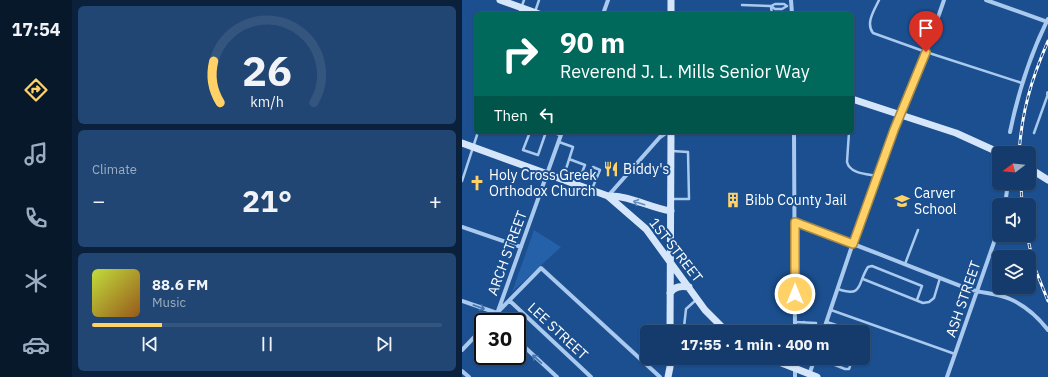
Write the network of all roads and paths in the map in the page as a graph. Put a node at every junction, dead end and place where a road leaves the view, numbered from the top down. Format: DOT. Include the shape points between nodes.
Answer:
graph roads {
  1 [pos="500,0"];
  2 [pos="524,0"];
  3 [pos="539,0"];
  4 [pos="608,0"];
  5 [pos="671,0"];
  6 [pos="791,0"];
  7 [pos="879,0"];
  8 [pos="944,0"];
  9 [pos="986,0"];
  10 [pos="742,5"];
  11 [pos="772,6"];
  12 [pos="789,6"];
  13 [pos="520,11"];
  14 [pos="537,12"];
  15 [pos="605,12"];
  16 [pos="671,12"];
  17 [pos="772,12"];
  18 [pos="791,12"];
  19 [pos="1048,21"];
  20 [pos="926,52"];
  21 [pos="1022,83"];
  22 [pos="1048,94"];
  23 [pos="854,100"];
  24 [pos="900,116"];
  25 [pos="1010,132"];
  26 [pos="1034,133"];
  27 [pos="477,134"];
  28 [pos="529,134"];
  29 [pos="545,134"];
  30 [pos="561,134"];
  31 [pos="664,134"];
  32 [pos="671,134"];
  33 [pos="794,134"];
  34 [pos="849,134"];
  35 [pos="558,141"];
  36 [pos="462,143"];
  37 [pos="472,147"];
  38 [pos="992,149"];
  39 [pos="671,151"];
  40 [pos="569,159"];
  41 [pos="593,167"];
  42 [pos="566,169"];
  43 [pos="1036,172"];
  44 [pos="547,173"];
  45 [pos="582,175"];
  46 [pos="877,177"];
  47 [pos="1048,180"];
  48 [pos="462,181"];
  49 [pos="592,190"];
  50 [pos="608,196"];
  51 [pos="671,199"];
  52 [pos="671,211"];
  53 [pos="795,222"];
  54 [pos="462,227"];
  55 [pos="918,230"];
  56 [pos="994,242"];
  57 [pos="853,244"];
  58 [pos="521,246"];
  59 [pos="670,261"];
  60 [pos="905,264"];
  61 [pos="940,278"];
  62 [pos="863,279"];
  63 [pos="689,288"];
  64 [pos="838,289"];
  65 [pos="976,292"];
  66 [pos="670,293"];
  67 [pos="697,299"];
  68 [pos="916,300"];
  69 [pos="462,301"];
  70 [pos="510,301"];
  71 [pos="830,310"];
  72 [pos="497,313"];
  73 [pos="795,322"];
  74 [pos="804,322"];
  75 [pos="827,322"];
  76 [pos="670,325"];
  77 [pos="684,325"];
  78 [pos="720,325"];
  79 [pos="804,325"];
  80 [pos="816,325"];
  81 [pos="826,325"];
  82 [pos="834,325"];
  83 [pos="1048,330"];
  84 [pos="474,337"];
  85 [pos="526,348"];
  86 [pos="462,350"];
  87 [pos="955,354"];
  88 [pos="670,365"];
  89 [pos="787,365"];
  90 [pos="813,365"];
  91 [pos="835,365"];
  92 [pos="851,365"];
  93 [pos="795,368"];
  94 [pos="462,371"];
  95 [pos="809,376"];
  96 [pos="468,377"];
  97 [pos="557,377"];
  98 [pos="591,377"];
  99 [pos="660,377"];
  100 [pos="668,377"];
  101 [pos="795,377"];
  102 [pos="817,377"];
  103 [pos="947,377"];
  1 -- 13 [label="street"];
  2 -- 13 [label="lane"];
  3 -- 14 [label="lane"];
  4 -- 15 [label="street"];
  5 -- 16 [label="street"];
  6 -- 12 [label="street"];
  7 -- 20 [label="lane" via="870,23 872,31"];
  8 -- 20 [label="street"];
  9 -- 19 [label="street"];
  10 -- 11 [label="lane"];
  11 -- 12 [label="lane"];
  11 -- 12 [label="lane" via="782,10"];
  11 -- 17 [label="lane"];
  12 -- 18 [label="street"];
  19 -- 21 [label="street"];
  20 -- 21 [label="lane"];
  20 -- 24 [label="street"];
  21 -- 25 [label="street"];
  22 -- 26 [label="lane"];
  23 -- 24 [label="street"];
  24 -- 38 [label="street" via="956,133"];
  24 -- 46 [label="street"];
  27 -- 37 [label="lane"];
  28 -- 29 [label="lane" via="523,150 538,155"];
  30 -- 35 [label="street, ARCH STREET"];
  31 -- 50 [label="street"];
  32 -- 39 [label="street"];
  33 -- 53 [label="street"];
  34 -- 46 [label="lane" via="848,167"];
  35 -- 40 [label="lane" via="573,147"];
  35 -- 44 [label="street, ARCH STREET"];
  36 -- 37 [label="street, 1ST STREET"];
  37 -- 44 [label="street, 1ST STREET"];
  37 -- 48 [label="lane"];
  39 -- 51 [label="street"];
  39 -- 51 [label="lane" via="688,152 688,199"];
  40 -- 42 [label="lane"];
  40 -- 45 [label="lane" via="586,165"];
  41 -- 49 [label="lane" via="600,170"];
  43 -- 47 [label="street"];
  44 -- 49 [label="street, 1ST STREET"];
  44 -- 58 [label="street, ARCH STREET"];
  46 -- 57 [label="street"];
  49 -- 50 [label="street, 1ST STREET"];
  52 -- 50 [label="street, one-way" via="659,210 618,196"];
  50 -- 59 [label="street, 1ST STREET" via="646,229"];
  51 -- 52 [label="street"];
  52 -- 59 [label="street"];
  53 -- 57 [label="street"];
  53 -- 73 [label="street"];
  54 -- 58 [label="street"];
  55 -- 60 [label="lane"];
  56 -- 65 [label="street, ASH STREET"];
  57 -- 60 [label="street"];
  57 -- 64 [label="street"];
  58 -- 72 [label="street, ARCH STREET"];
  59 -- 63 [label="street, 1ST STREET"];
  59 -- 66 [label="street"];
  60 -- 61 [label="street"];
  61 -- 65 [label="street"];
  61 -- 68 [label="lane" via="934,298 923,303"];
  62 -- 64 [label="lane" via="856,290 851,292"];
  62 -- 68 [label="lane"];
  62 -- 68 [label="lane" via="868,267 872,266 922,286"];
  63 -- 66 [label="street" via="677,287"];
  63 -- 67 [label="street, 1ST STREET"];
  64 -- 71 [label="street"];
  65 -- 83 [label="street" via="1001,295 1010,299 1029,310"];
  65 -- 87 [label="street, ASH STREET"];
  66 -- 76 [label="street"];
  67 -- 77 [label="lane" via="686,309"];
  67 -- 78 [label="street, 1ST STREET"];
  69 -- 72 [label="street, one-way"];
  70 -- 72 [label="street"];
  70 -- 98 [label="street, LEE STREET"];
  70 -- 99 [label="street" via="541,268"];
  71 -- 75 [label="street"];
  71 -- 87 [label="lane"];
  73 -- 74 [label="lane"];
  74 -- 79 [label="lane"];
  74 -- 80 [label="lane" via="816,323"];
  75 -- 81 [label="street"];
  75 -- 82 [label="lane"];
  84 -- 86 [label="street"];
  97 -- 85 [label="street, one-way"];
  87 -- 103 [label="street, ASH STREET"];
  88 -- 100 [label="street"];
  89 -- 93 [label="street"];
  90 -- 95 [label="street"];
  91 -- 92 [label="lane" via="845,369 849,369"];
  93 -- 95 [label="street"];
  93 -- 101 [label="street"];
  94 -- 96 [label="street"];
  95 -- 102 [label="street"];
}
